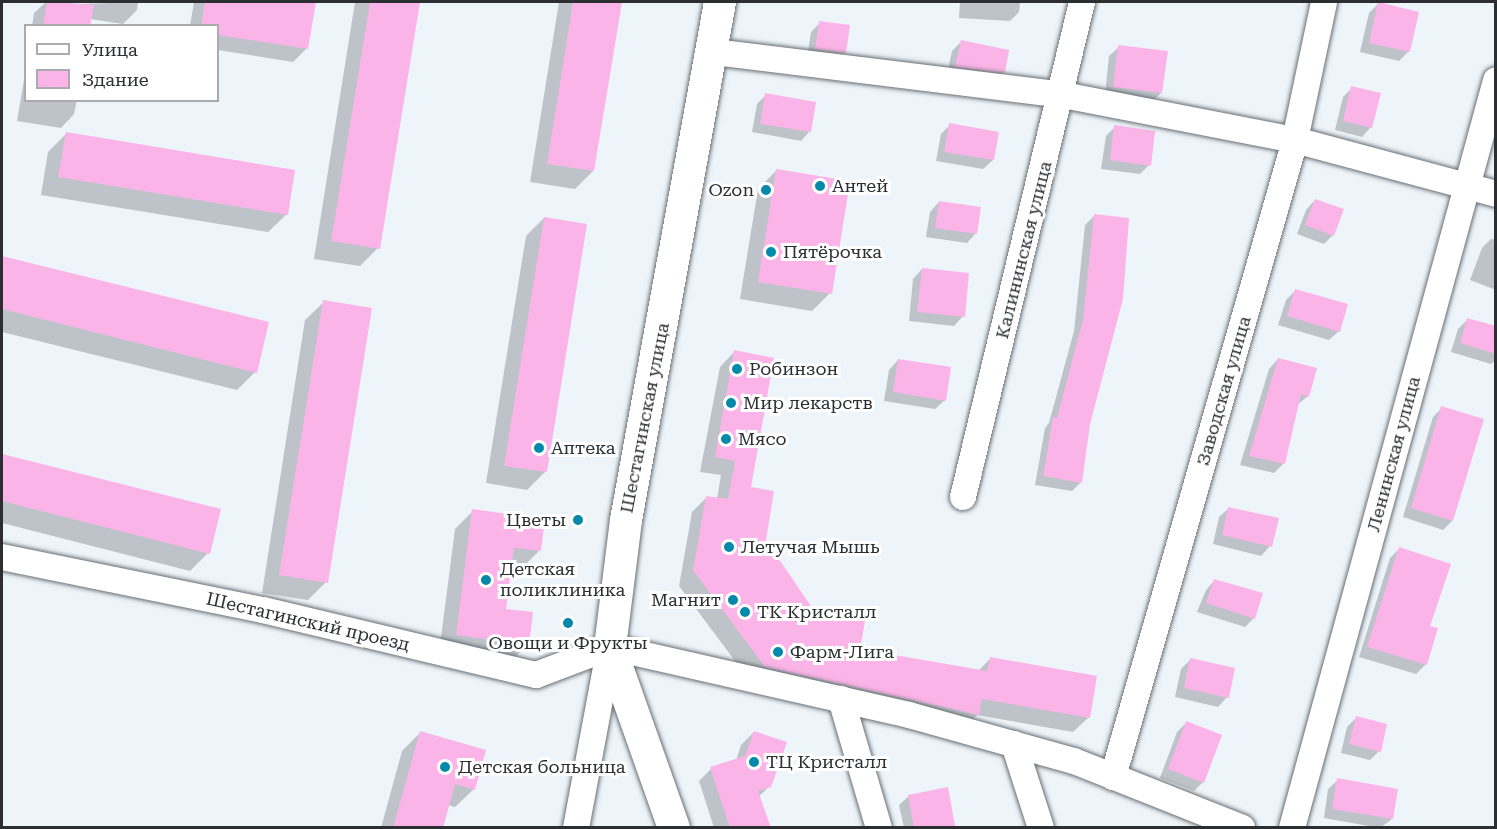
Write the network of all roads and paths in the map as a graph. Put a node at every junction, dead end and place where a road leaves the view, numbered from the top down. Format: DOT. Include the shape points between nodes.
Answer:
graph roads {
  1 [pos="720,2"];
  2 [pos="1083,2"];
  3 [pos="1324,2"];
  4 [pos="714,52"];
  5 [pos="1496,80"];
  6 [pos="1063,95"];
  7 [pos="1295,140"];
  8 [pos="1467,185"];
  9 [pos="1496,194"];
  10 [pos="963,497"];
  11 [pos="2,557"];
  12 [pos="610,647"];
  13 [pos="841,699"];
  14 [pos="1014,744"];
  15 [pos="1113,777"];
  16 [pos="1188,817"];
  17 [pos="576,828"];
  18 [pos="674,828"];
  19 [pos="879,828"];
  20 [pos="1041,828"];
  21 [pos="1242,828"];
  22 [pos="1292,828"];
  1 -- 4 [label="main road, Шестагинская улица"];
  2 -- 6 [label="street, Калининская улица"];
  3 -- 7 [label="street, Заводская улица"];
  4 -- 6 [label="street"];
  4 -- 12 [label="main road, Шестагинская улица" via="626,520"];
  5 -- 8 [label="street, Ленинская улица"];
  6 -- 7 [label="street"];
  6 -- 10 [label="street, Калининская улица"];
  7 -- 8 [label="street"];
  7 -- 15 [label="street, Заводская улица"];
  8 -- 9 [label="street"];
  8 -- 22 [label="street, Ленинская улица"];
  11 -- 12 [label="street, Шестагинский проезд" via="262,610 536,675"];
  12 -- 13 [label="street"];
  12 -- 17 [label="street"];
  12 -- 18 [label="main road, Шестагинская улица"];
  13 -- 14 [label="street"];
  13 -- 19 [label="street"];
  14 -- 15 [label="street"];
  14 -- 20 [label="street"];
  15 -- 16 [label="street"];
  16 -- 21 [label="street"];
}
